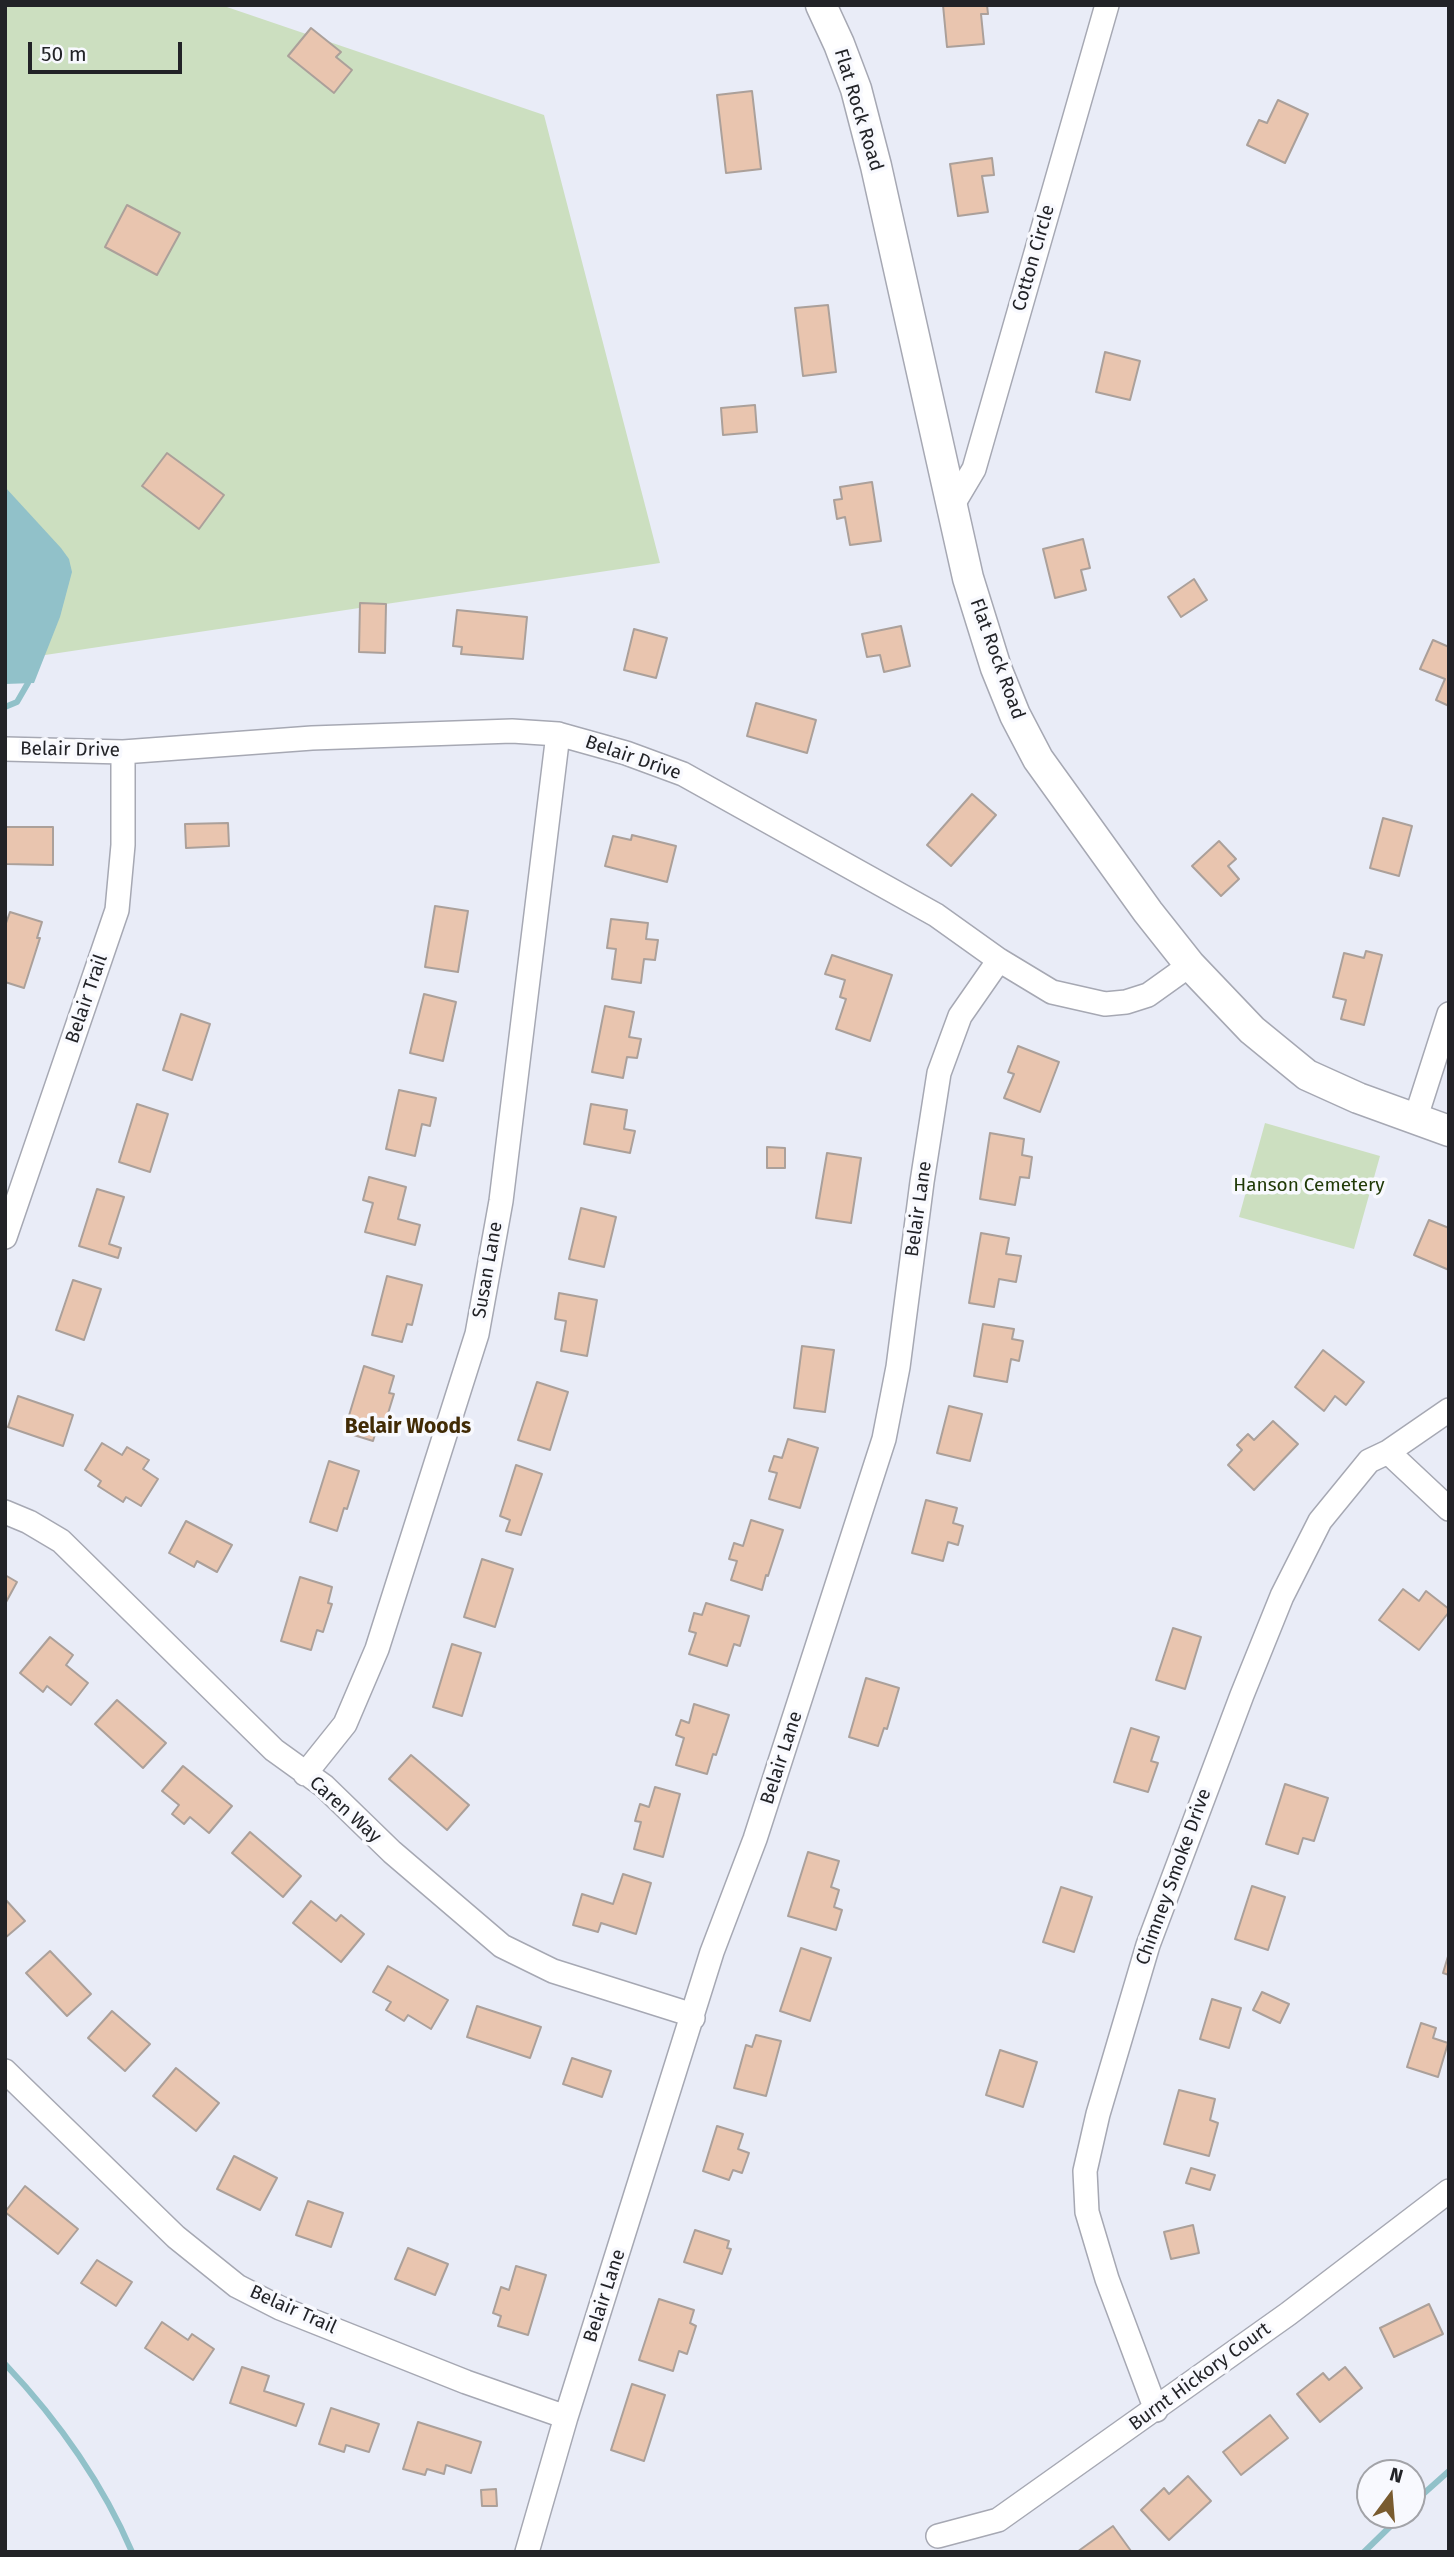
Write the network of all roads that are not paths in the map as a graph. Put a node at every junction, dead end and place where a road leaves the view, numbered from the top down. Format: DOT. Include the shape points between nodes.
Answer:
graph roads {
  1 [pos="821,5"];
  2 [pos="1107,5"];
  3 [pos="952,506"];
  4 [pos="558,734"];
  5 [pos="5,749"];
  6 [pos="123,752"];
  7 [pos="999,960"];
  8 [pos="1190,965"];
  9 [pos="1449,1014"];
  10 [pos="1415,1120"];
  11 [pos="1449,1131"];
  12 [pos="5,1237"];
  13 [pos="1449,1410"];
  14 [pos="1388,1452"];
  15 [pos="1449,1509"];
  16 [pos="5,1512"];
  17 [pos="305,1774"];
  18 [pos="693,2018"];
  19 [pos="5,2071"];
  20 [pos="1449,2191"];
  21 [pos="1156,2410"];
  22 [pos="566,2417"];
  23 [pos="938,2536"];
  24 [pos="527,2552"];
  1 -- 3 [label="street, Flat Rock Road" via="856,89"];
  2 -- 3 [label="street, Cotton Circle" via="974,469"];
  3 -- 8 [label="street, Flat Rock Road" via="996,668 1038,759"];
  4 -- 6 [label="street, Belair Drive" via="312,738"];
  4 -- 7 [label="street, Belair Drive" via="626,752 683,774 936,915"];
  4 -- 17 [label="street, Susan Lane" via="501,1201 477,1334 377,1649 345,1724"];
  5 -- 6 [label="street, Belair Drive"];
  6 -- 12 [label="street, Belair Trail" via="123,845 117,910"];
  7 -- 8 [label="street, Belair Drive" via="1052,992 1105,1004 1148,995"];
  7 -- 18 [label="street, Belair Lane" via="960,1016 939,1073 884,1439"];
  8 -- 10 [label="street, Flat Rock Road" via="1252,1030 1307,1074"];
  9 -- 10 [label="street"];
  10 -- 11 [label="street, Flat Rock Road"];
  13 -- 14 [label="street, Chimney Smoke Drive"];
  14 -- 15 [label="street"];
  14 -- 21 [label="street, Chimney Smoke Drive" via="1369,1461 1320,1521 1282,1597 1148,1945 1097,2113 1085,2171 1087,2212"];
  16 -- 17 [label="street, Caren Way" via="61,1541 274,1750"];
  17 -- 18 [label="street, Caren Way" via="502,1946 553,1971"];
  18 -- 22 [label="street, Belair Lane"];
  19 -- 22 [label="street, Belair Trail" via="177,2237 237,2286 280,2308"];
  20 -- 21 [label="street, Burnt Hickory Court"];
  21 -- 23 [label="street, Burnt Hickory Court" via="998,2520"];
  22 -- 24 [label="street, Belair Lane"];
}
